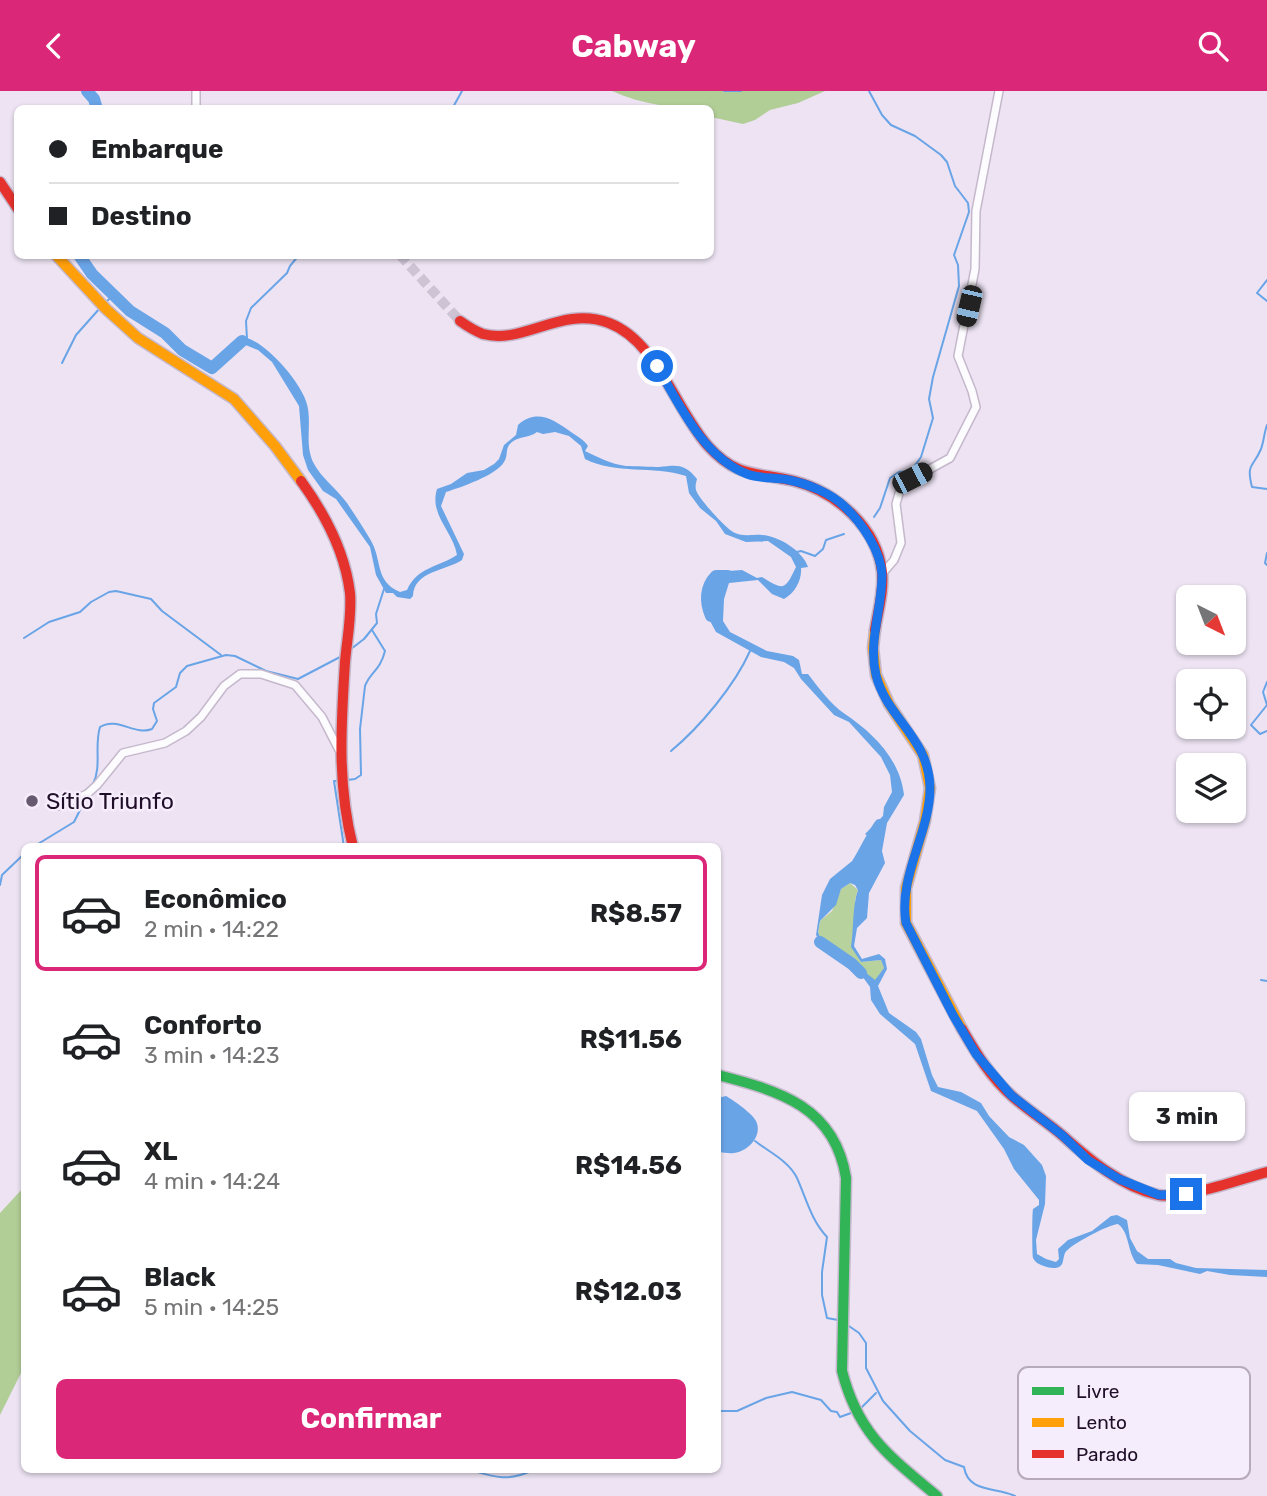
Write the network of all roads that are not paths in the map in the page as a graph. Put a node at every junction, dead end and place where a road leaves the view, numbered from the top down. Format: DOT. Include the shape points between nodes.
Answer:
graph roads {
  1 [pos="999,91"];
  2 [pos="0,182"];
  3 [pos="14,203"];
  4 [pos="60,259"];
  5 [pos="460,321"];
  6 [pos="882,574"];
  7 [pos="340,751"];
  8 [pos="60,806"];
  9 [pos="352,843"];
  10 [pos="721,1076"];
  11 [pos="1267,1172"];
  12 [pos="937,1496"];
  1 -- 6 [label="street" via="976,211 974,281 958,356 976,407 950,458 912,478 900,490 896,504 901,543"];
  2 -- 3 [label="street"];
  4 -- 7 [label="street" via="135,335 227,394 305,484 344,565 350,596"];
  5 -- 6 [label="street" via="491,335 517,334 547,323 588,317 614,325 637,340 714,453 749,475 790,480 840,502 865,529"];
  6 -- 11 [label="street" via="873,644 877,676 918,743 929,779 929,799 907,884 906,923 976,1054 1011,1095 1088,1160 1149,1192 1186,1194"];
  7 -- 8 [label="street" via="323,717 296,685 261,674 240,674 186,731 165,743 123,753 87,794"];
  7 -- 9 [label="street" via="344,812"];
  10 -- 12 [label="street" via="788,1100 812,1114 834,1138 846,1178 845,1386 856,1414 879,1448"];
}
